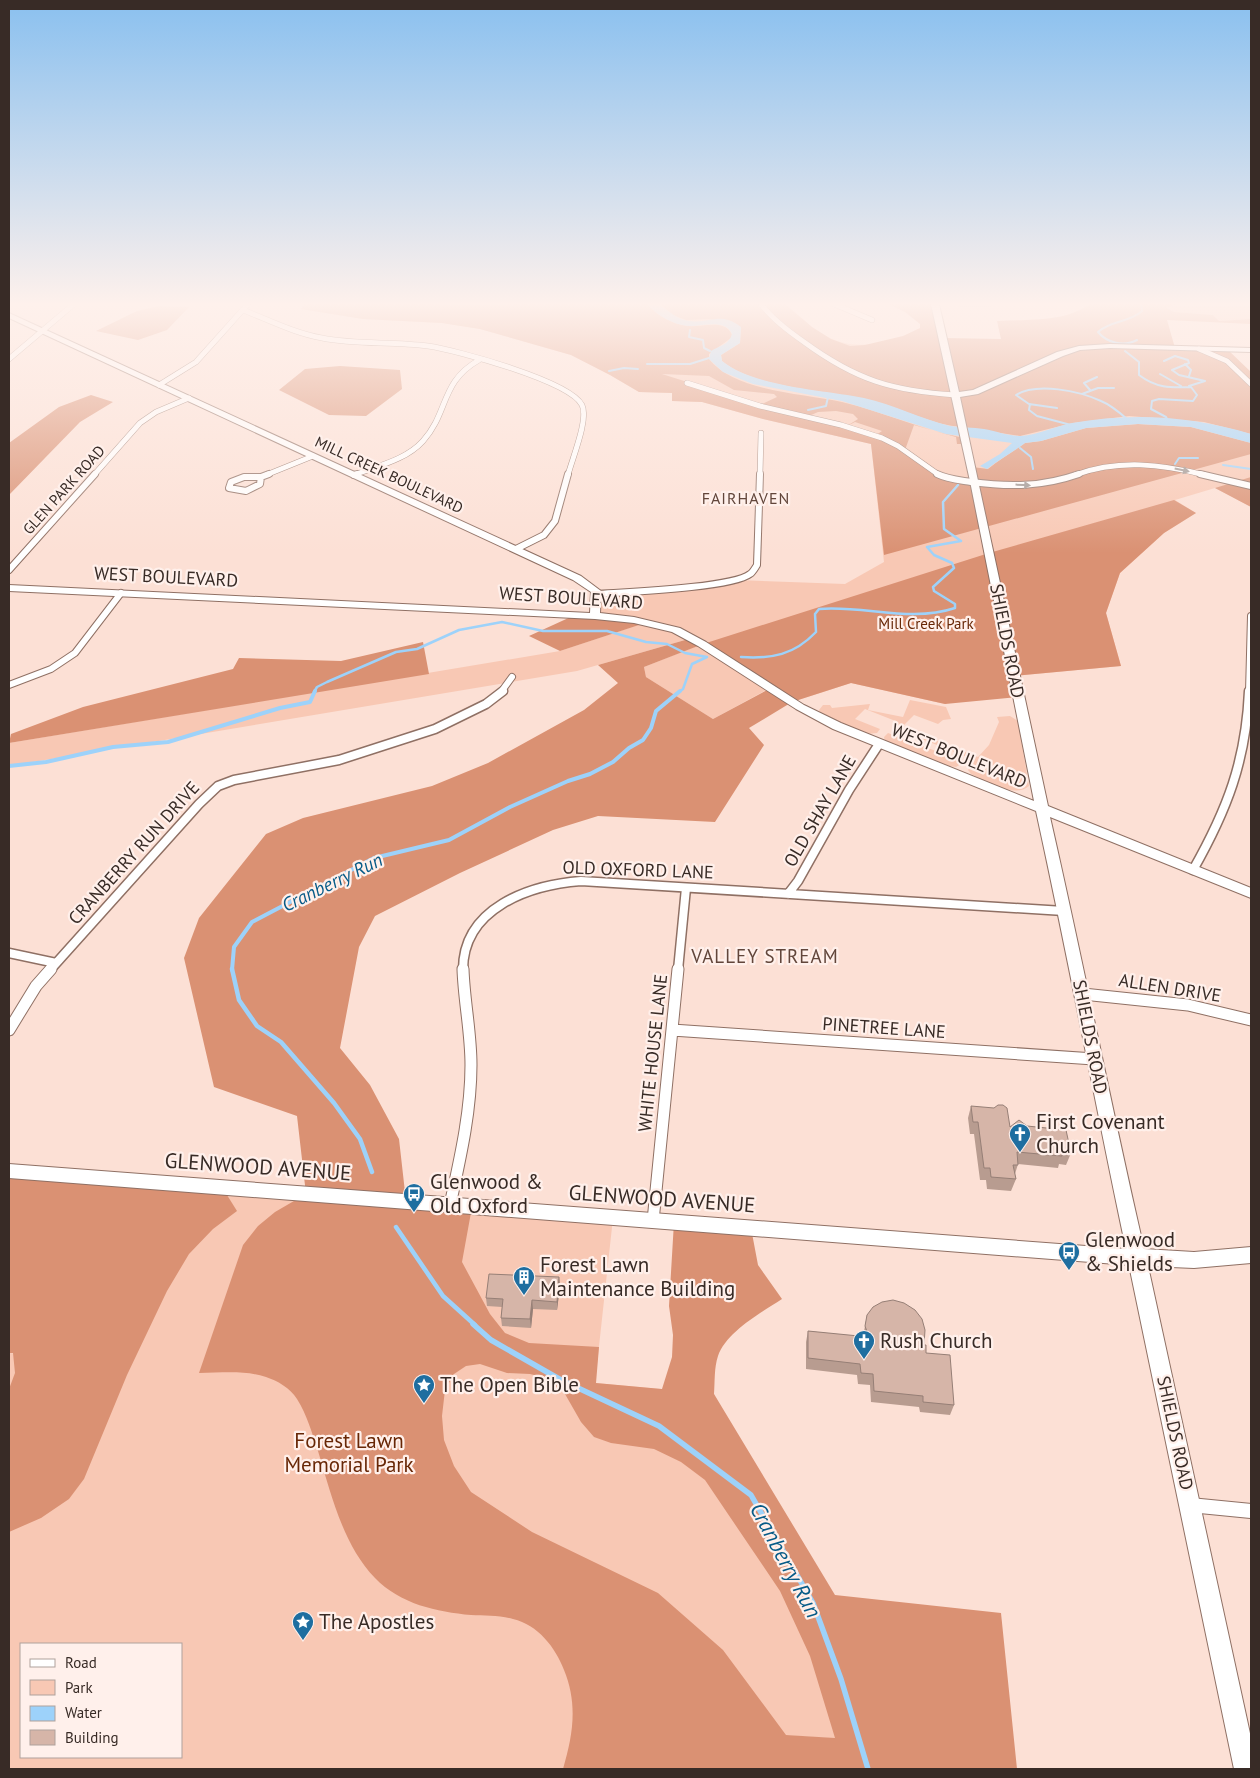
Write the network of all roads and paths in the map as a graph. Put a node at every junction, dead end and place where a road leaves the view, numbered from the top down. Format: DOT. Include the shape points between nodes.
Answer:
graph roads {
  1 [pos="165,387"];
  2 [pos="452,387"];
  3 [pos="559,387"];
  4 [pos="700,387"];
  5 [pos="887,387"];
  6 [pos="954,387"];
  7 [pos="986,387"];
  8 [pos="956,396"];
  9 [pos="189,398"];
  10 [pos="761,432"];
  11 [pos="313,456"];
  12 [pos="354,475"];
  13 [pos="262,477"];
  14 [pos="975,481"];
  15 [pos="1251,486"];
  16 [pos="516,550"];
  17 [pos="9,570"];
  18 [pos="9,588"];
  19 [pos="121,593"];
  20 [pos="597,594"];
  21 [pos="594,616"];
  22 [pos="1251,616"];
  23 [pos="512,677"];
  24 [pos="9,685"];
  25 [pos="879,744"];
  26 [pos="1043,809"];
  27 [pos="1193,870"];
  28 [pos="686,888"];
  29 [pos="1251,893"];
  30 [pos="788,894"];
  31 [pos="1064,911"];
  32 [pos="9,953"];
  33 [pos="56,963"];
  34 [pos="1083,994"];
  35 [pos="1251,1020"];
  36 [pos="9,1030"];
  37 [pos="672,1030"];
  38 [pos="1094,1059"];
  39 [pos="9,1171"];
  40 [pos="450,1205"];
  41 [pos="653,1221"];
  42 [pos="1251,1255"];
  43 [pos="1136,1257"];
  44 [pos="1190,1505"];
  45 [pos="1251,1510"];
  46 [pos="1246,1769"];
  1 -- 9 [label="street, MILL CREEK BOULEVARD"];
  2 -- 12 [label="street" via="419,445"];
  3 -- 16 [label="street" via="576,398 584,410 584,418 554,524 544,534"];
  4 -- 14 [label="street" via="883,438 943,477"];
  5 -- 8 [label="street"];
  6 -- 8 [label="street, SHIELDS ROAD"];
  7 -- 8 [label="street"];
  8 -- 14 [label="street, SHIELDS ROAD"];
  9 -- 11 [label="street, MILL CREEK BOULEVARD"];
  9 -- 17 [label="street, GLEN PARK ROAD" via="156,412 140,423"];
  10 -- 20 [label="street" via="757,565 751,574 713,584"];
  11 -- 12 [label="street, MILL CREEK BOULEVARD"];
  11 -- 13 [label="street"];
  12 -- 16 [label="street, MILL CREEK BOULEVARD"];
  13 -- 13 [label="street" via="258,486 251,490 236,491 228,486 240,478"];
  14 -- 15 [label="street, one-way" via="1044,485 1097,467 1136,464"];
  14 -- 26 [label="street, SHIELDS ROAD"];
  16 -- 20 [label="street, MILL CREEK BOULEVARD" via="577,578"];
  18 -- 19 [label="street, WEST BOULEVARD"];
  19 -- 21 [label="street, WEST BOULEVARD"];
  19 -- 24 [label="street" via="74,653 51,669"];
  20 -- 21 [label="street"];
  21 -- 25 [label="street, WEST BOULEVARD" via="634,620 676,630 802,708"];
  22 -- 27 [label="street" via="1242,758 1225,809"];
  23 -- 33 [label="street, CRANBERRY RUN DRIVE" via="508,686 489,701 422,734 338,760 218,786"];
  25 -- 26 [label="street, WEST BOULEVARD"];
  25 -- 30 [label="street, OLD SHAY LANE"];
  26 -- 27 [label="street, WEST BOULEVARD"];
  26 -- 31 [label="street, SHIELDS ROAD"];
  27 -- 29 [label="street, WEST BOULEVARD"];
  28 -- 30 [label="street, OLD OXFORD LANE"];
  28 -- 37 [label="street, WHITE HOUSE LANE"];
  28 -- 40 [label="street, OLD OXFORD LANE" via="554,882 533,887 506,901 479,923 469,939 464,959 472,1072 469,1111"];
  30 -- 31 [label="street, OLD OXFORD LANE"];
  31 -- 34 [label="street, SHIELDS ROAD"];
  32 -- 33 [label="street"];
  33 -- 36 [label="street, CRANBERRY RUN DRIVE" via="36,986"];
  34 -- 35 [label="street, ALLEN DRIVE" via="1172,1002"];
  34 -- 38 [label="street, SHIELDS ROAD"];
  37 -- 38 [label="street, PINETREE LANE"];
  37 -- 41 [label="street, WHITE HOUSE LANE"];
  38 -- 43 [label="street, SHIELDS ROAD"];
  39 -- 40 [label="street, GLENWOOD AVENUE"];
  40 -- 41 [label="street, GLENWOOD AVENUE"];
  41 -- 43 [label="street, GLENWOOD AVENUE"];
  42 -- 43 [label="street, GLENWOOD AVENUE" via="1194,1260"];
  43 -- 44 [label="street, SHIELDS ROAD"];
  44 -- 45 [label="street"];
  44 -- 46 [label="street, SHIELDS ROAD"];
}
